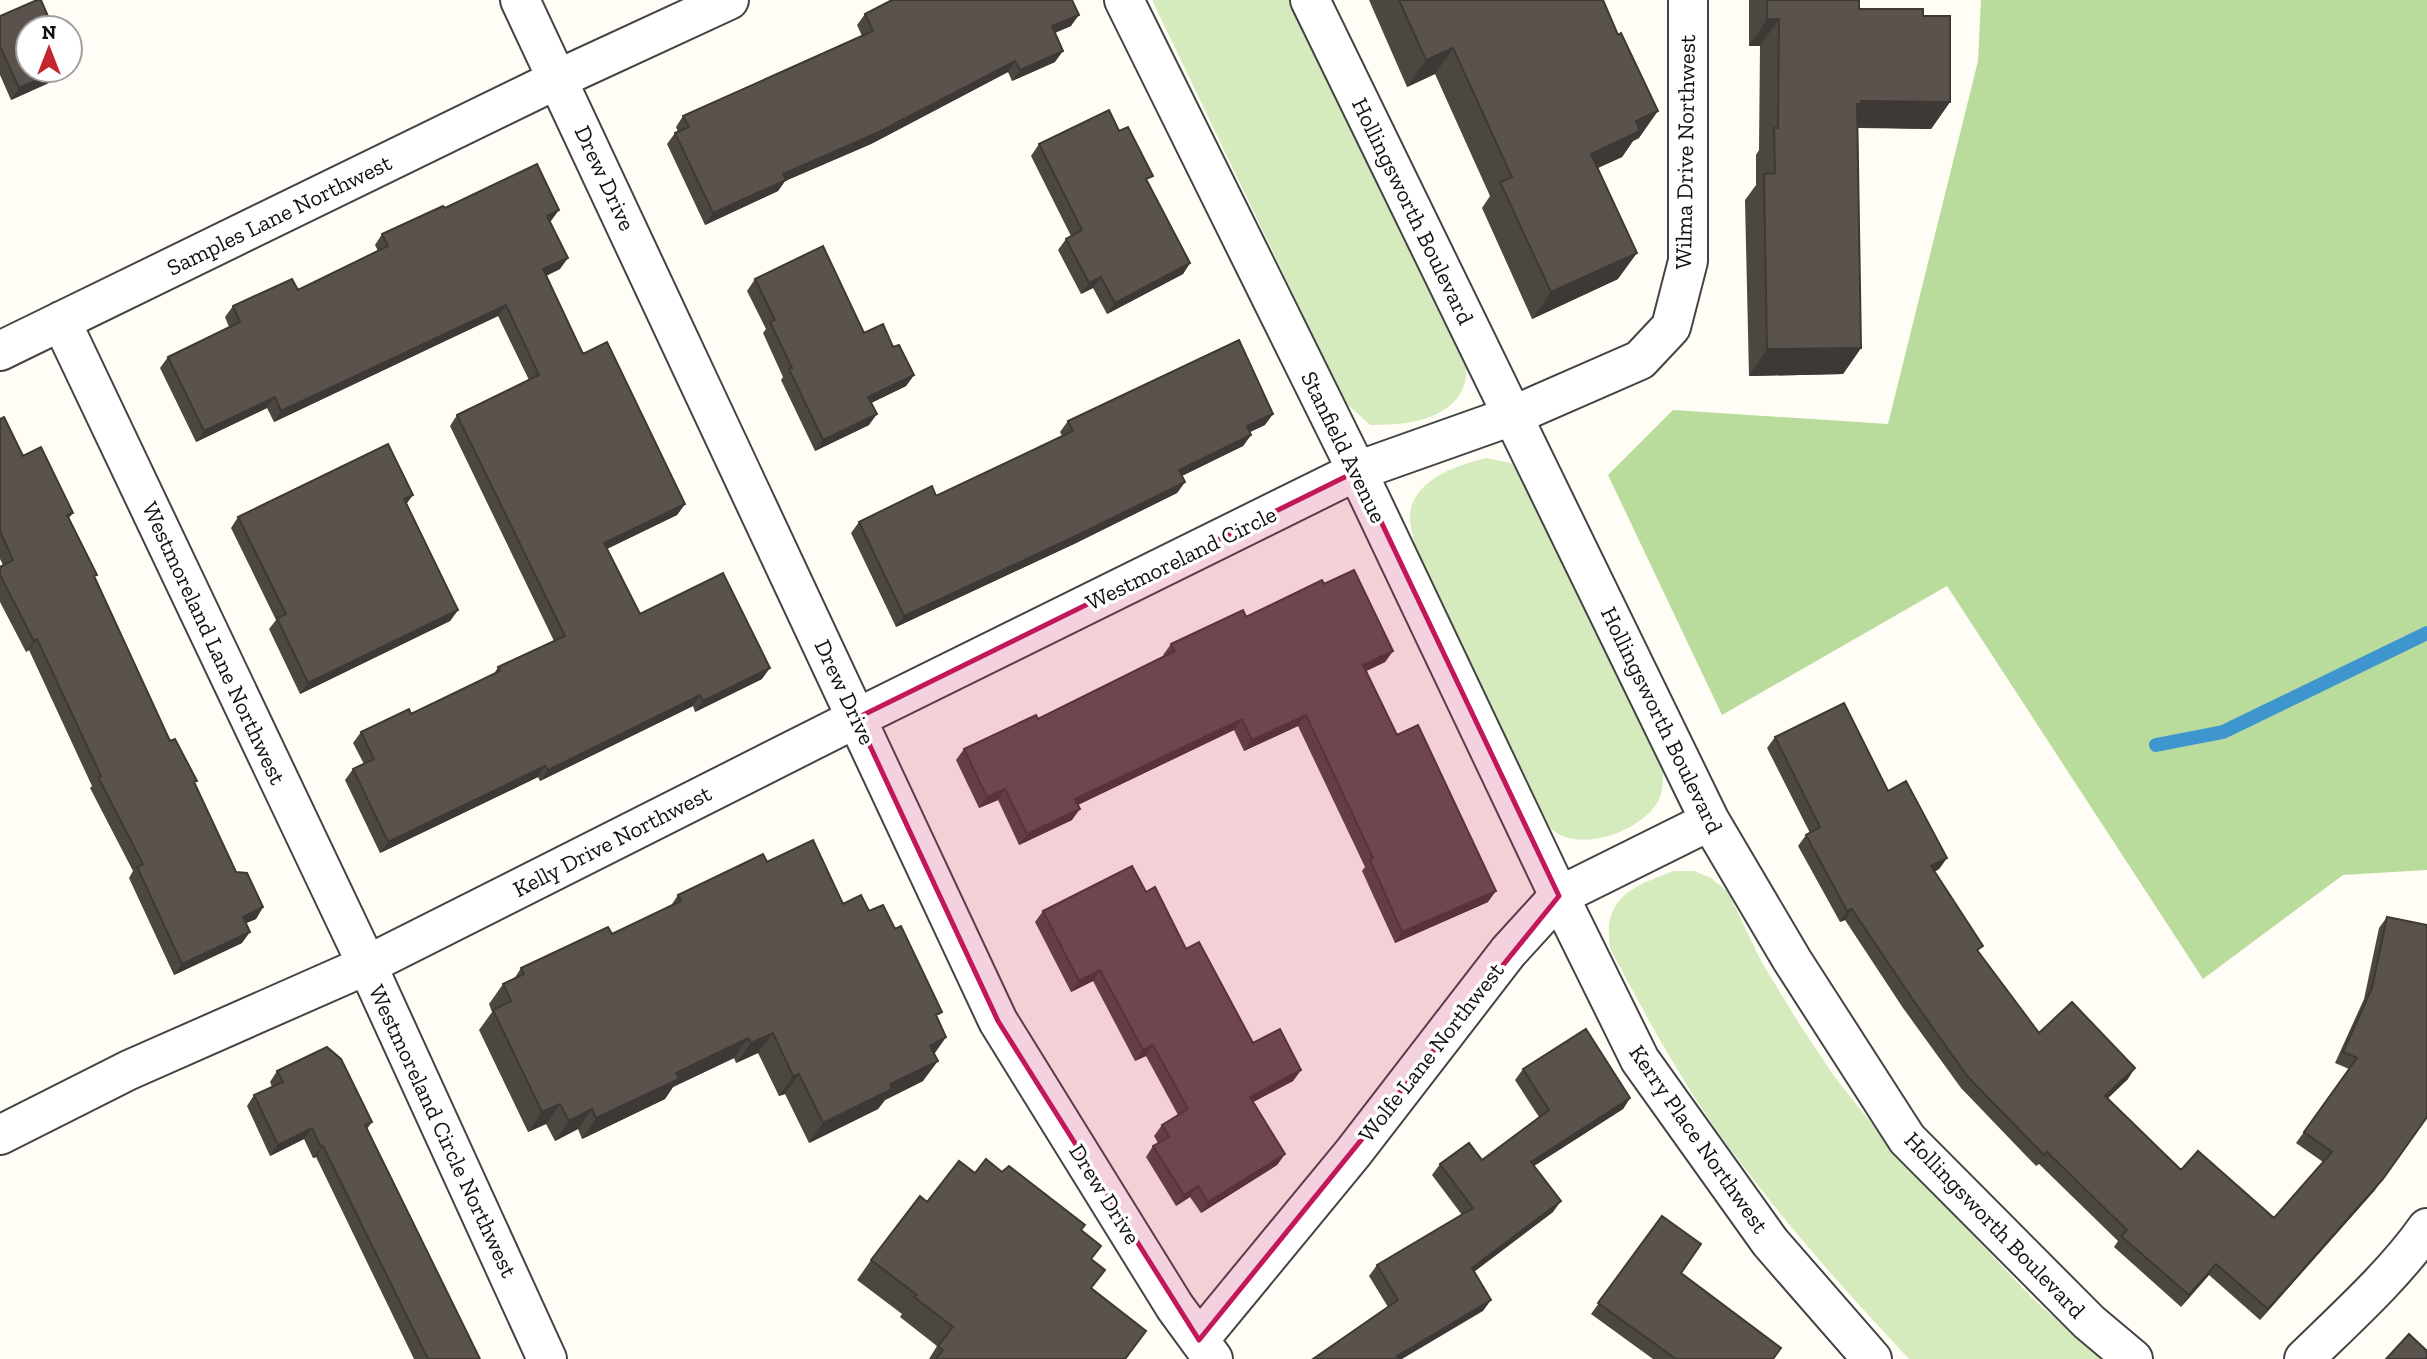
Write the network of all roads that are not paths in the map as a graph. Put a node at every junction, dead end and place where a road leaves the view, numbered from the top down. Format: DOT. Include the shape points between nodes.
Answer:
graph roads {
  1 [pos="520,0"];
  2 [pos="729,0"];
  3 [pos="1124,0"];
  4 [pos="1310,0"];
  5 [pos="1688,0"];
  6 [pos="558,79"];
  7 [pos="61,321"];
  8 [pos="0,351"];
  9 [pos="1512,416"];
  10 [pos="1357,471"];
  11 [pos="857,718"];
  12 [pos="1710,821"];
  13 [pos="1559,896"];
  14 [pos="367,965"];
  15 [pos="0,1135"];
  16 [pos="2427,1228"];
  17 [pos="1206,1350"];
  18 [pos="547,1359"];
  19 [pos="1872,1359"];
  20 [pos="2133,1359"];
  21 [pos="2304,1359"];
  1 -- 6 [label="street, Drew Drive"];
  2 -- 6 [label="street, Samples Lane Northwest"];
  3 -- 10 [label="street, Stanfield Avenue"];
  4 -- 9 [label="street, Hollingsworth Boulevard"];
  5 -- 9 [label="street, Wilma Drive Northwest" via="1688,261 1671,327 1640,360"];
  6 -- 7 [label="street, Samples Lane Northwest"];
  6 -- 11 [label="street, Drew Drive"];
  7 -- 8 [label="street, Samples Lane Northwest"];
  7 -- 14 [label="street, Westmoreland Lane Northwest"];
  9 -- 10 [label="street, Westmoreland Circle"];
  9 -- 12 [label="street, Hollingsworth Boulevard"];
  10 -- 11 [label="street, Westmoreland Circle"];
  10 -- 13 [label="street, Stanfield Avenue"];
  11 -- 14 [label="street, Kelly Drive Northwest"];
  11 -- 17 [label="street, Drew Drive" via="998,1020"];
  12 -- 13 [label="street, Wolfe Lane Northwest"];
  12 -- 20 [label="street, Hollingsworth Boulevard" via="1907,1139 2089,1322"];
  13 -- 17 [label="street, Wolfe Lane Northwest" via="1508,952"];
  13 -- 19 [label="street, Kerry Place Northwest" via="1640,1060 1770,1242"];
  14 -- 15 [label="street, Westmoreland Circle Northwest" via="129,1070"];
  14 -- 18 [label="street, Westmoreland Circle Northwest"];
  16 -- 21 [label="street"];
}
